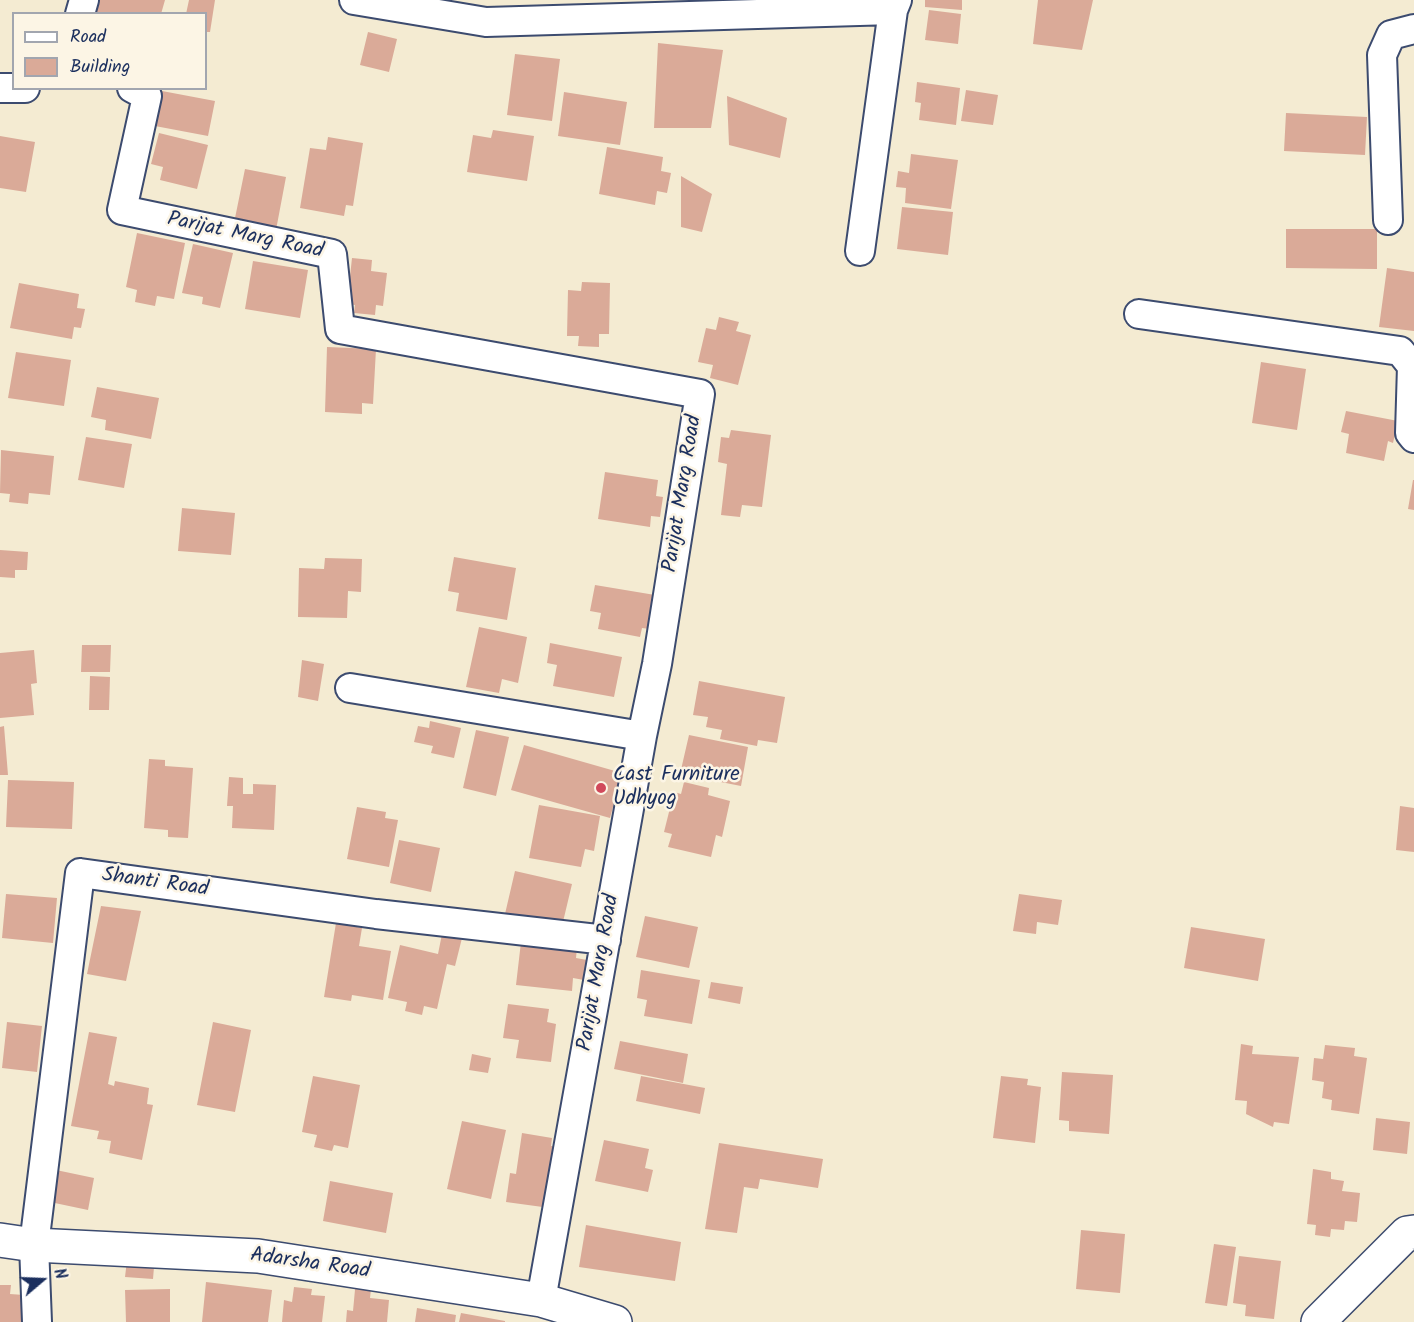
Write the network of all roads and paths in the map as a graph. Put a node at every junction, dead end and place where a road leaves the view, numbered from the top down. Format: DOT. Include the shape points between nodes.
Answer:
graph roads {
  1 [pos="354,0"];
  2 [pos="895,5"];
  3 [pos="1414,28"];
  4 [pos="136,90"];
  5 [pos="1388,220"];
  6 [pos="860,251"];
  7 [pos="1139,314"];
  8 [pos="1414,438"];
  9 [pos="350,688"];
  10 [pos="642,736"];
  11 [pos="606,940"];
  12 [pos="1414,1232"];
  13 [pos="0,1240"];
  14 [pos="33,1245"];
  15 [pos="541,1300"];
  16 [pos="37,1322"];
  17 [pos="615,1322"];
  18 [pos="1318,1322"];
  1 -- 2 [label="street" via="486,22"];
  2 -- 6 [label="street"];
  3 -- 5 [label="street" via="1391,35 1382,55"];
  4 -- 10 [label="street, Parijat Marg Road" via="147,96 122,210 332,254 340,329 700,394"];
  7 -- 8 [label="street" via="1400,351 1412,366 1410,433"];
  9 -- 10 [label="street"];
  10 -- 11 [label="street, Parijat Marg Road"];
  11 -- 14 [label="street, Shanti Road" via="376,914 80,873"];
  11 -- 15 [label="street, Parijat Marg Road"];
  12 -- 18 [label="main road" via="1407,1233"];
  13 -- 14 [label="main road, Adarsha Road"];
  14 -- 15 [label="main road, Adarsha Road" via="258,1257"];
  14 -- 16 [label="street, Shanti Road"];
  15 -- 17 [label="main road, Adarsha Road"];
}
